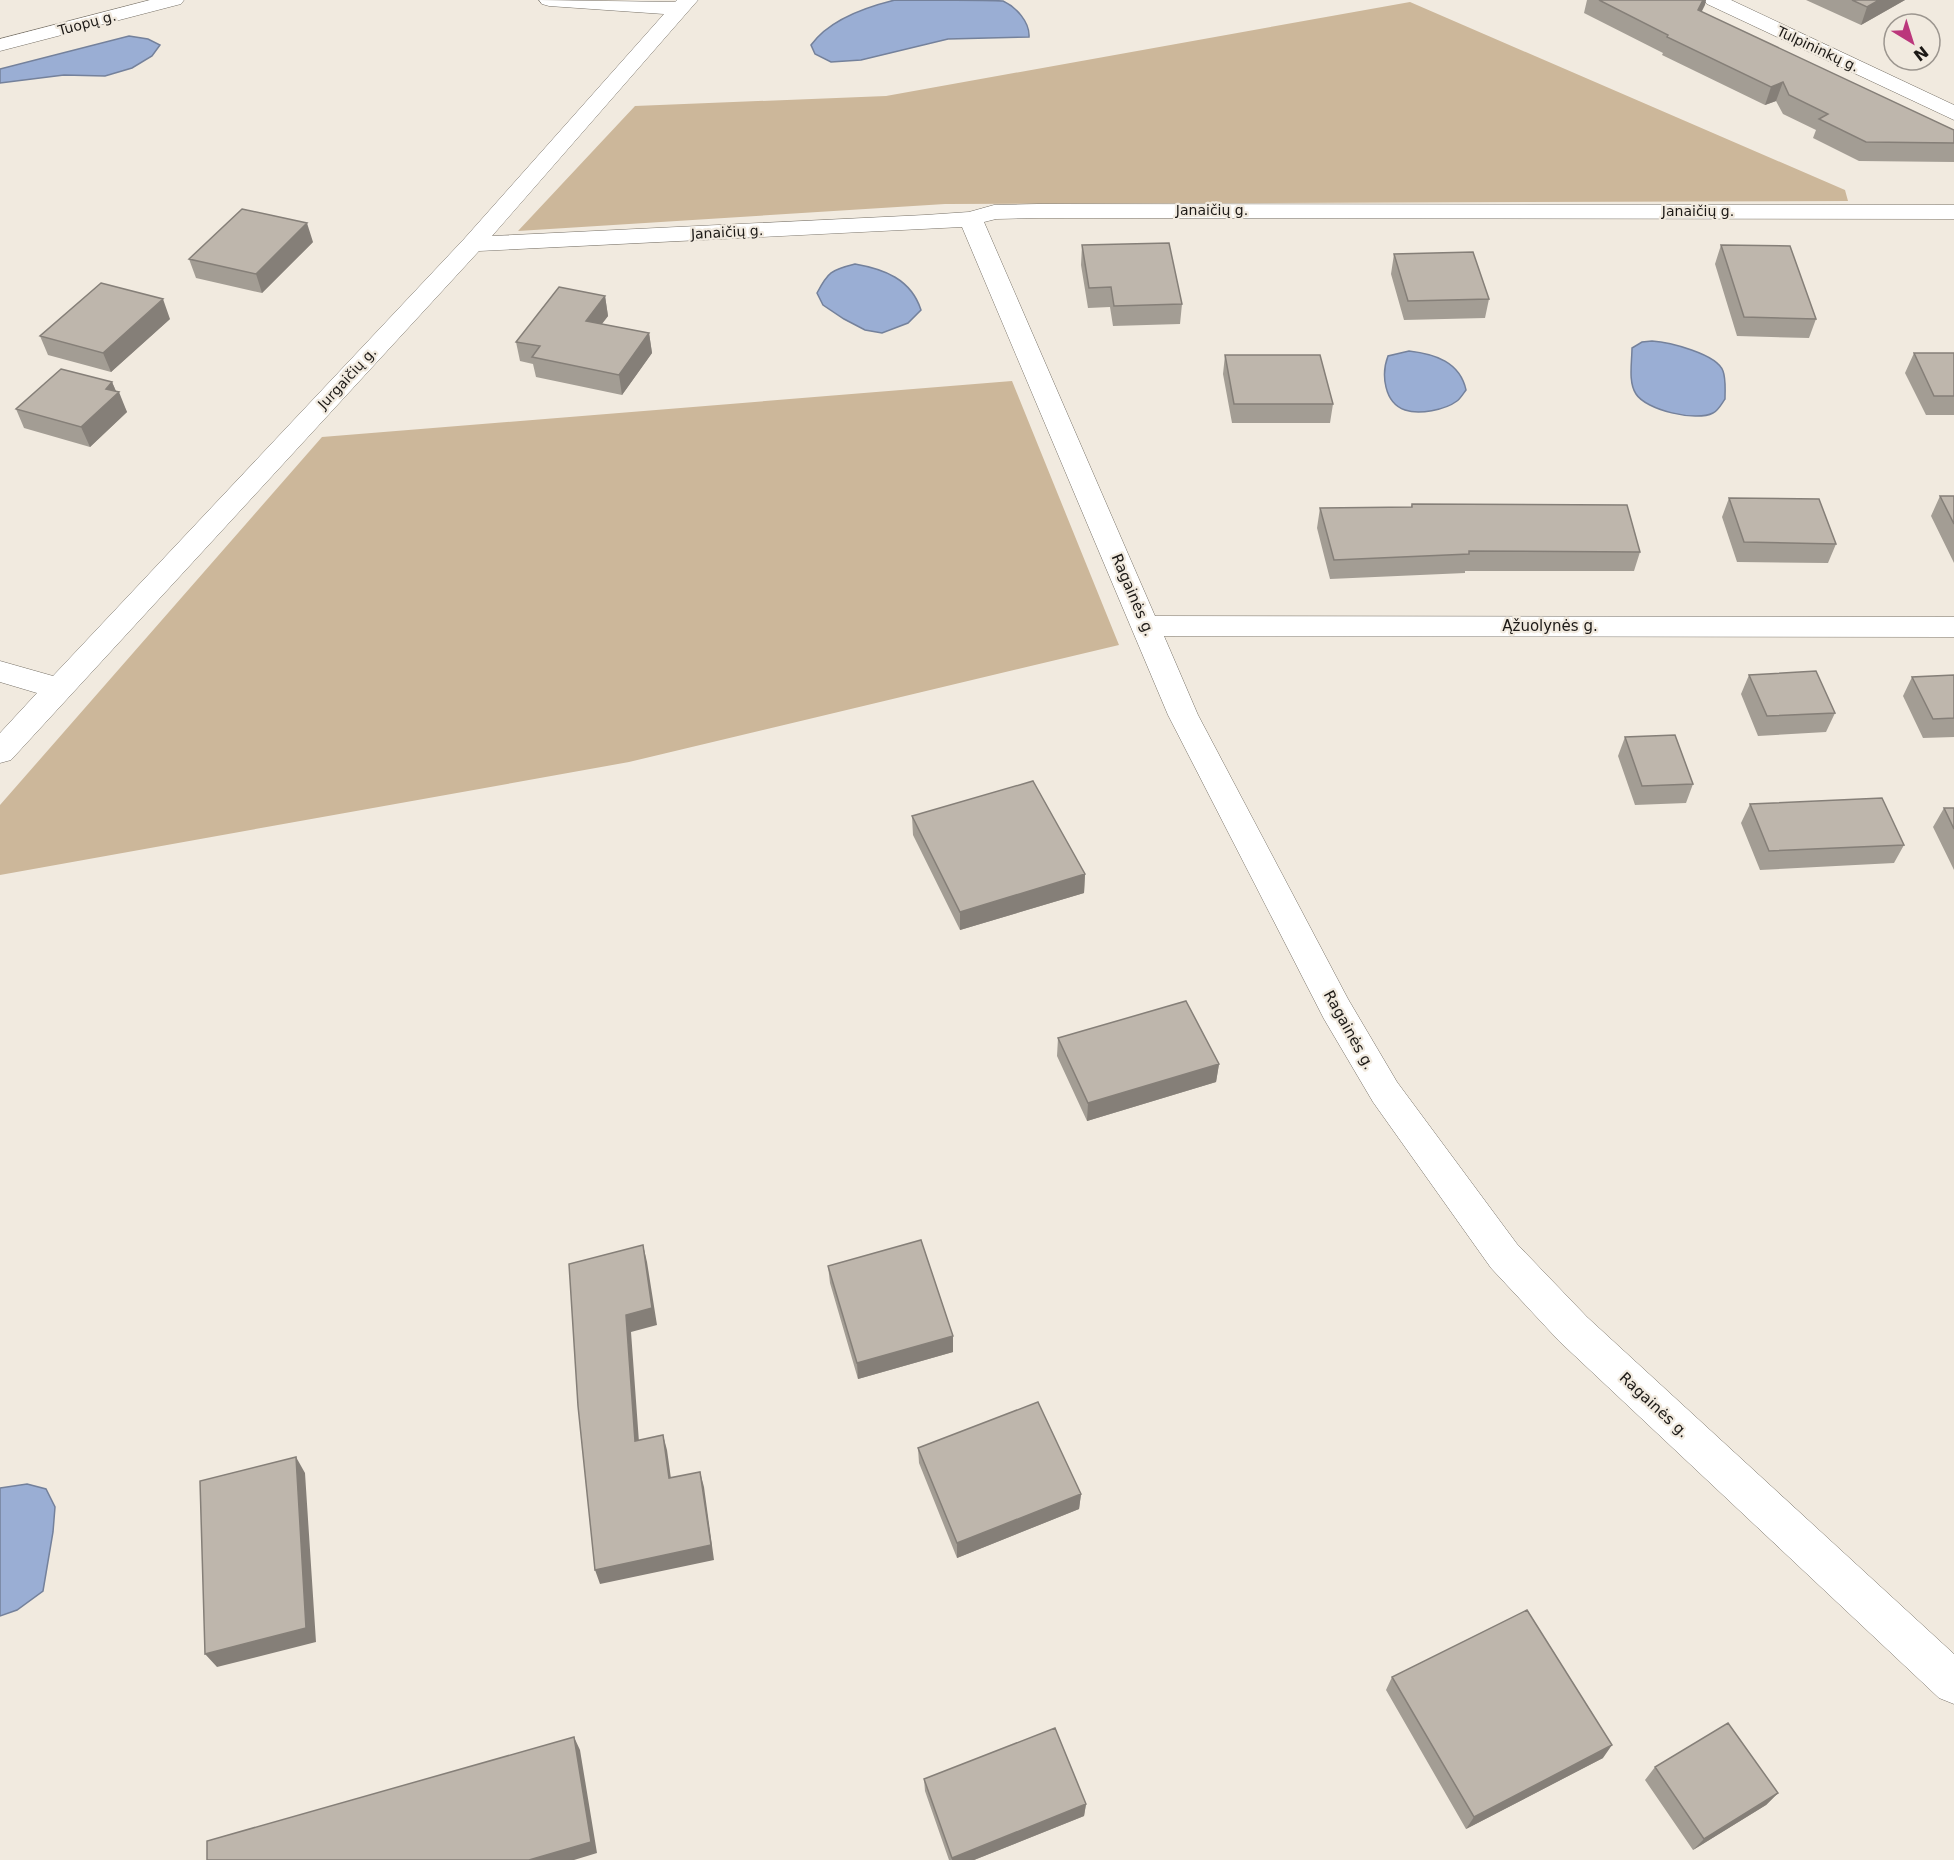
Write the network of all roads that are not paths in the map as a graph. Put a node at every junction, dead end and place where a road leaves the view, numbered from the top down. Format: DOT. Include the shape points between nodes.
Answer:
graph roads {
  1 [pos="174,0"];
  2 [pos="549,0"];
  3 [pos="1714,0"];
  4 [pos="684,5"];
  5 [pos="0,45"];
  6 [pos="1954,113"];
  7 [pos="1954,212"];
  8 [pos="971,219"];
  9 [pos="472,244"];
  10 [pos="1146,626"];
  11 [pos="1954,627"];
  12 [pos="0,671"];
  13 [pos="59,689"];
  14 [pos="0,752"];
  15 [pos="1954,1683"];
  1 -- 5 [label="street, Tuopų g."];
  2 -- 4 [label="street"];
  3 -- 6 [label="street, Tulpininkų g."];
  4 -- 9 [label="street, Jurgaičių g."];
  7 -- 8 [label="street, Janaičių g." via="1038,211 994,212"];
  8 -- 9 [label="street, Janaičių g."];
  8 -- 10 [label="street, Ragainės g."];
  9 -- 13 [label="street, Jurgaičių g."];
  10 -- 11 [label="street, Ąžuolynės g."];
  10 -- 15 [label="street, Ragainės g." via="1183,715 1336,1009 1385,1092 1504,1256 1573,1329"];
  12 -- 13 [label="street"];
  13 -- 14 [label="street, Jurgaičių g."];
}
